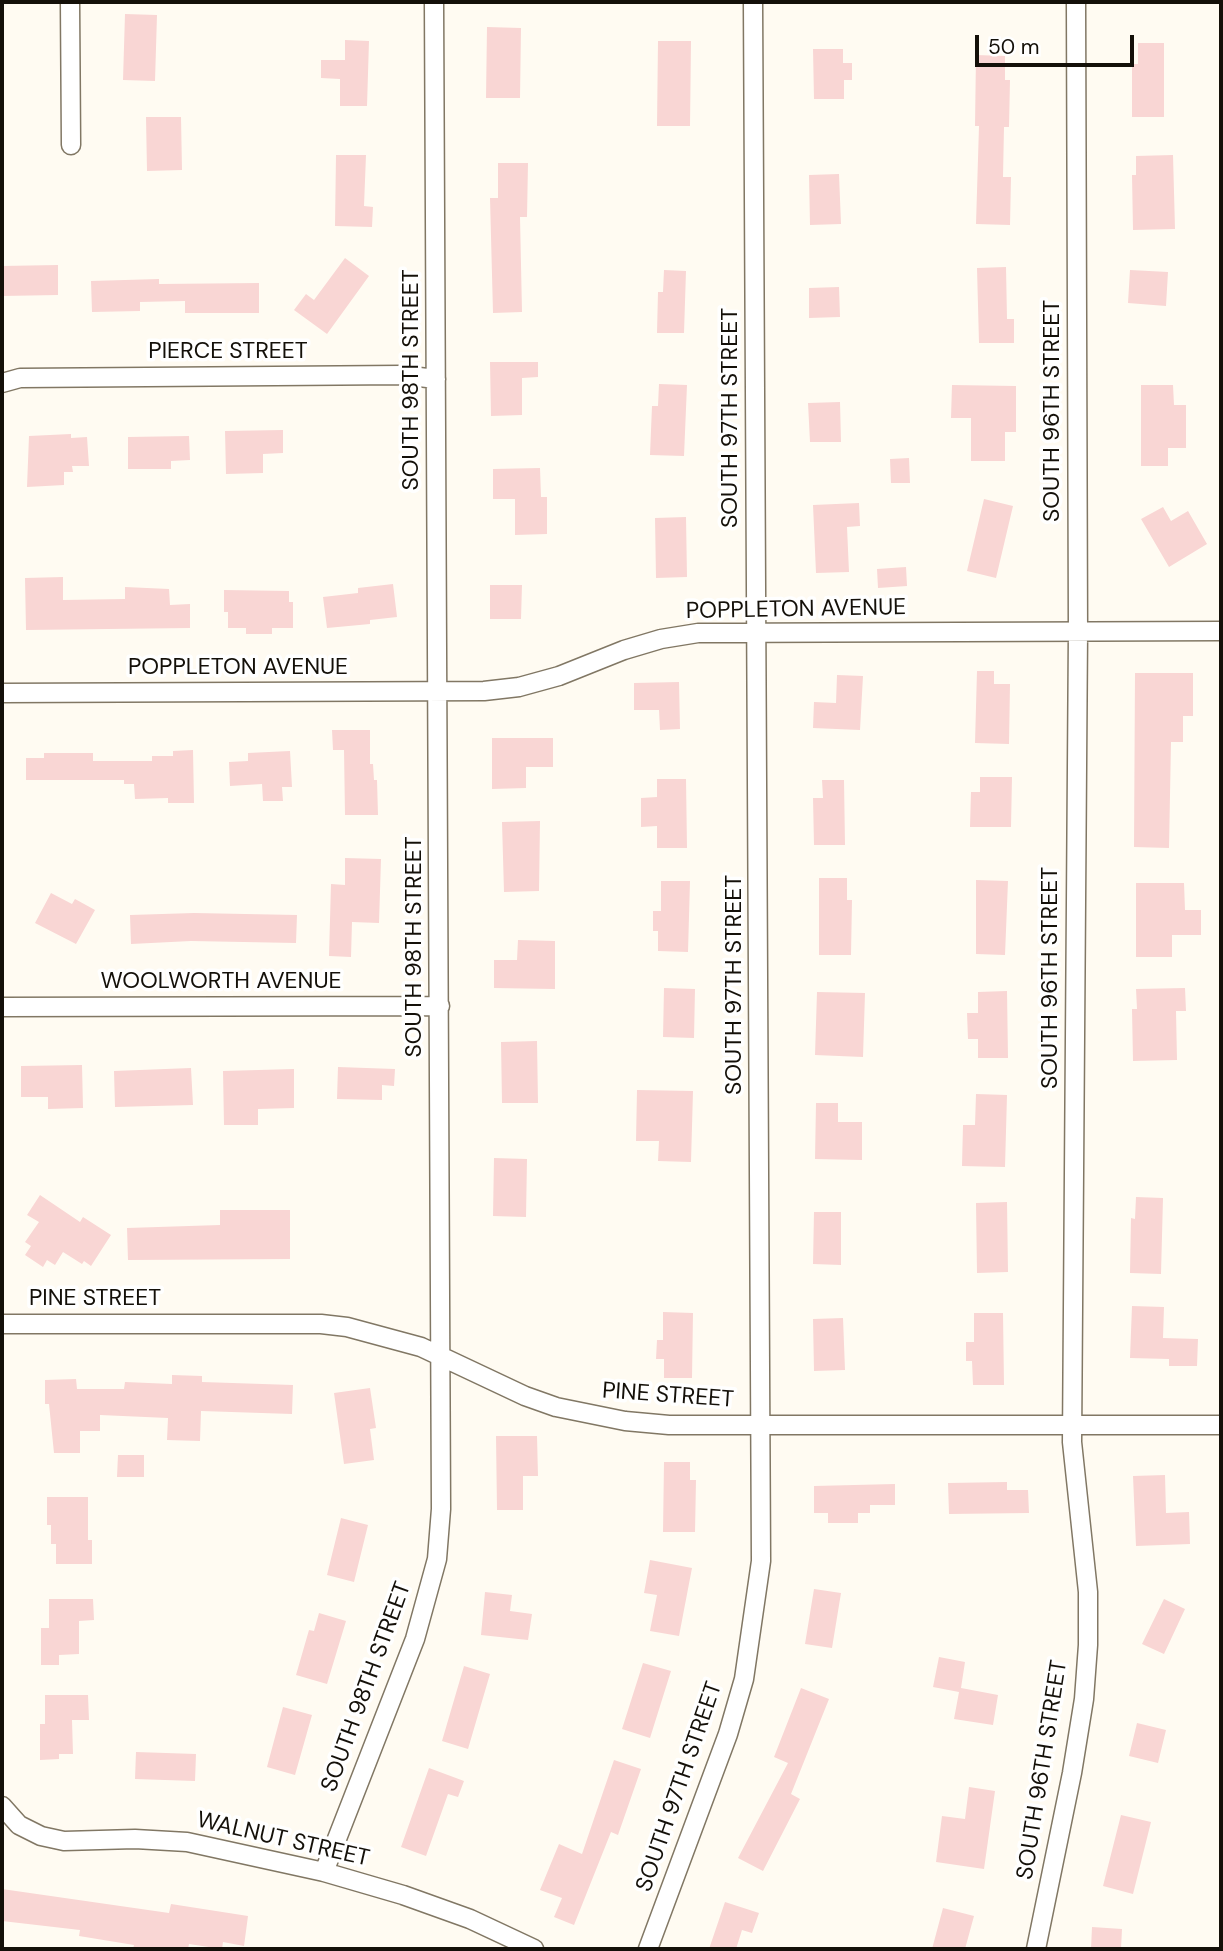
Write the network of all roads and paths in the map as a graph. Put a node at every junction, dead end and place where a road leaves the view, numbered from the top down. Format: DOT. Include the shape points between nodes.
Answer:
graph roads {
  1 [pos="70,2"];
  2 [pos="434,2"];
  3 [pos="753,2"];
  4 [pos="1076,2"];
  5 [pos="71,145"];
  6 [pos="436,379"];
  7 [pos="2,383"];
  8 [pos="757,631"];
  9 [pos="1078,631"];
  10 [pos="1221,631"];
  11 [pos="438,691"];
  12 [pos="2,693"];
  13 [pos="440,1006"];
  14 [pos="2,1007"];
  15 [pos="2,1324"];
  16 [pos="442,1358"];
  17 [pos="1072,1424"];
  18 [pos="1221,1425"];
  19 [pos="761,1426"];
  20 [pos="7,1813"];
  21 [pos="324,1872"];
  22 [pos="534,1949"];
  23 [pos="648,1949"];
  24 [pos="1036,1949"];
  1 -- 5 [label="street"];
  2 -- 6 [label="street, SOUTH 98TH STREET"];
  3 -- 8 [label="street, SOUTH 97TH STREET"];
  4 -- 9 [label="street, SOUTH 96TH STREET"];
  6 -- 7 [label="street, PIERCE STREET" via="402,375 20,378"];
  6 -- 11 [label="street, SOUTH 98TH STREET"];
  8 -- 9 [label="street, POPPLETON AVENUE"];
  8 -- 11 [label="street, POPPLETON AVENUE" via="660,639 519,687"];
  8 -- 19 [label="street, SOUTH 97TH STREET"];
  9 -- 10 [label="street, POPPLETON AVENUE"];
  9 -- 17 [label="street, SOUTH 96TH STREET"];
  11 -- 12 [label="street, POPPLETON AVENUE"];
  11 -- 13 [label="street, SOUTH 98TH STREET"];
  13 -- 14 [label="street, WOOLWORTH AVENUE"];
  13 -- 16 [label="street, SOUTH 98TH STREET"];
  15 -- 16 [label="street, PINE STREET" via="321,1324 377,1333"];
  16 -- 19 [label="street, PINE STREET" via="525,1396 589,1415 669,1425"];
  16 -- 21 [label="street, SOUTH 98TH STREET" via="441,1509 432,1583 415,1639"];
  17 -- 18 [label="street, PINE STREET"];
  17 -- 19 [label="street, PINE STREET"];
  17 -- 24 [label="street, SOUTH 96TH STREET" via="1088,1592 1085,1686"];
  19 -- 23 [label="street, SOUTH 97TH STREET" via="761,1561 744,1679"];
  20 -- 21 [label="street, WALNUT STREET" via="41,1836 64,1841 187,1842"];
  21 -- 22 [label="street, WALNUT STREET" via="470,1919"];
}
